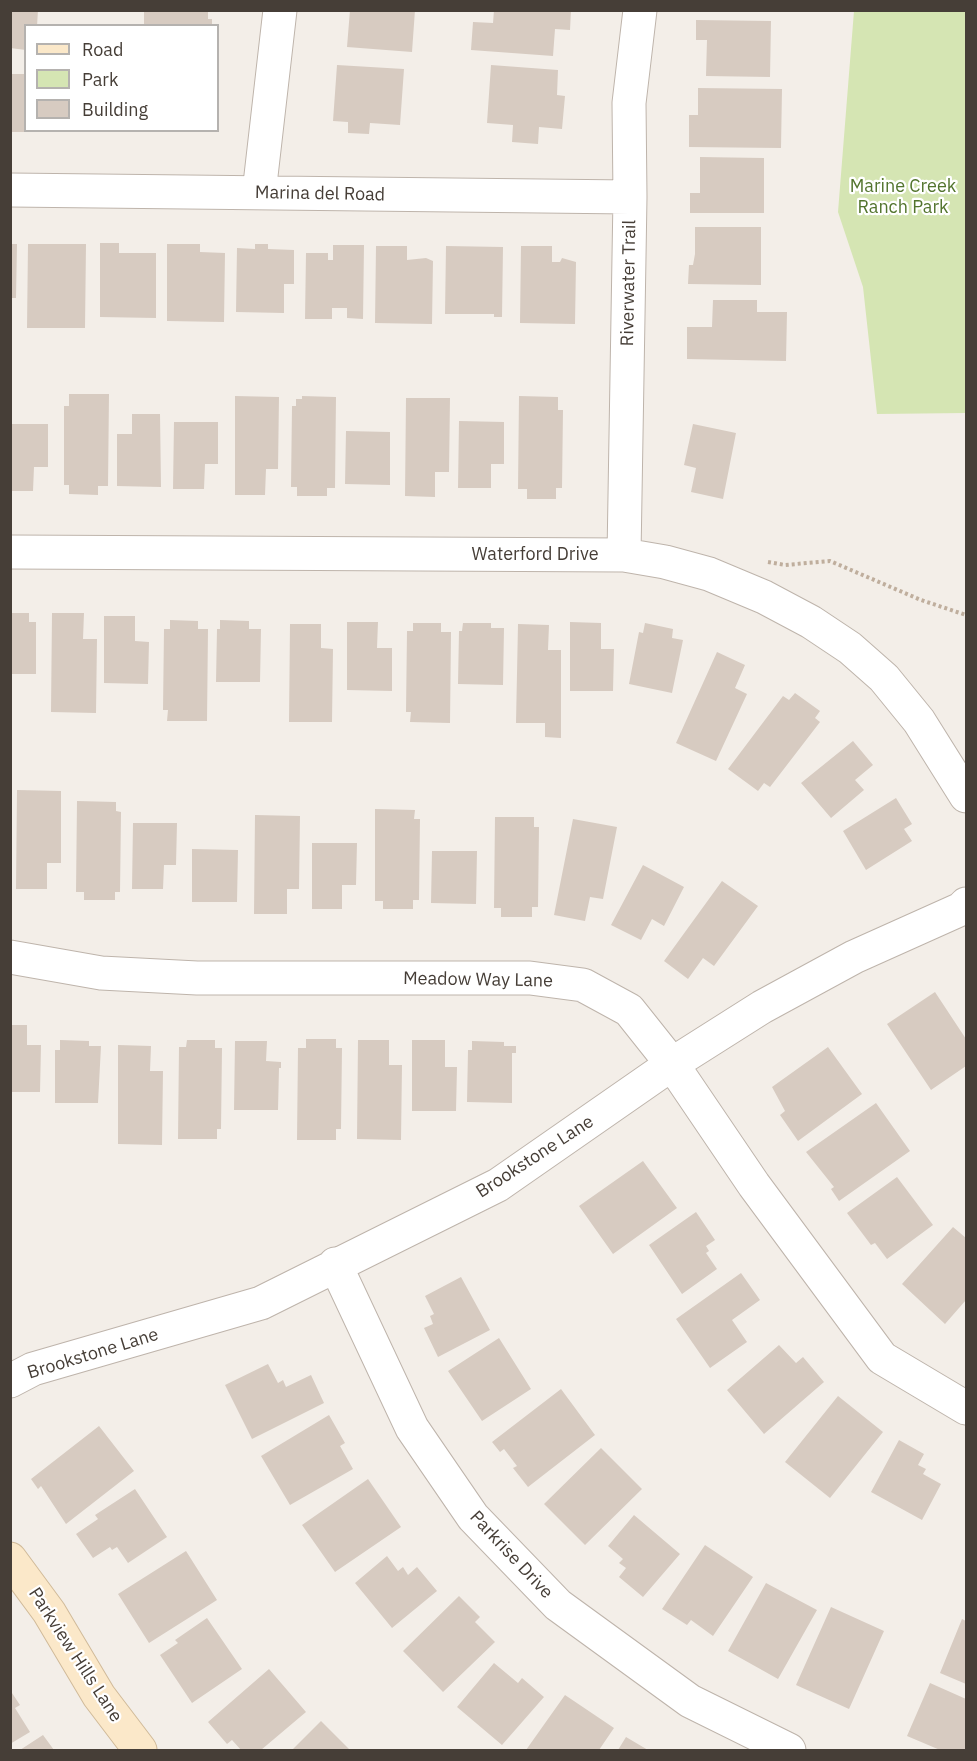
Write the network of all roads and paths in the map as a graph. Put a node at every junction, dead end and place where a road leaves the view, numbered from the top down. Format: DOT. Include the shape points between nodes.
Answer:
graph roads {
  1 [pos="280,10"];
  2 [pos="640,10"];
  3 [pos="10,190"];
  4 [pos="259,193"];
  5 [pos="630,197"];
  6 [pos="10,552"];
  7 [pos="624,555"];
  8 [pos="757,559"];
  9 [pos="966,615"];
  10 [pos="966,796"];
  11 [pos="966,904"];
  12 [pos="10,957"];
  13 [pos="672,1064"];
  14 [pos="335,1264"];
  15 [pos="10,1382"];
  16 [pos="966,1408"];
  17 [pos="10,1559"];
  18 [pos="140,1750"];
  19 [pos="789,1750"];
  1 -- 4 [label="street"];
  2 -- 5 [label="street, Riverwater Trail" via="629,103"];
  3 -- 4 [label="street, Marina del Road"];
  4 -- 5 [label="street, Marina del Road"];
  5 -- 7 [label="street, Riverwater Trail"];
  6 -- 7 [label="street, Waterford Drive"];
  7 -- 10 [label="street, Waterford Drive" via="709,574 764,597 840,642 884,678 919,721"];
  8 -- 9 [label="path" via="785,565 830,561"];
  11 -- 13 [label="street, Brookstone Lane" via="854,957 762,1007"];
  12 -- 13 [label="street, Meadow Way Lane" via="100,973 176,977 530,978 583,985 629,1010"];
  13 -- 14 [label="street, Brookstone Lane" via="498,1185"];
  13 -- 16 [label="street, Meadow Way Lane" via="754,1185 882,1358"];
  14 -- 15 [label="street, Brookstone Lane" via="261,1303 33,1369"];
  14 -- 19 [label="street, Parkrise Drive" via="412,1428 473,1516 558,1605 690,1701"];
  17 -- 18 [label="street, Parkview Hills Lane" via="49,1612 99,1696"];
}
